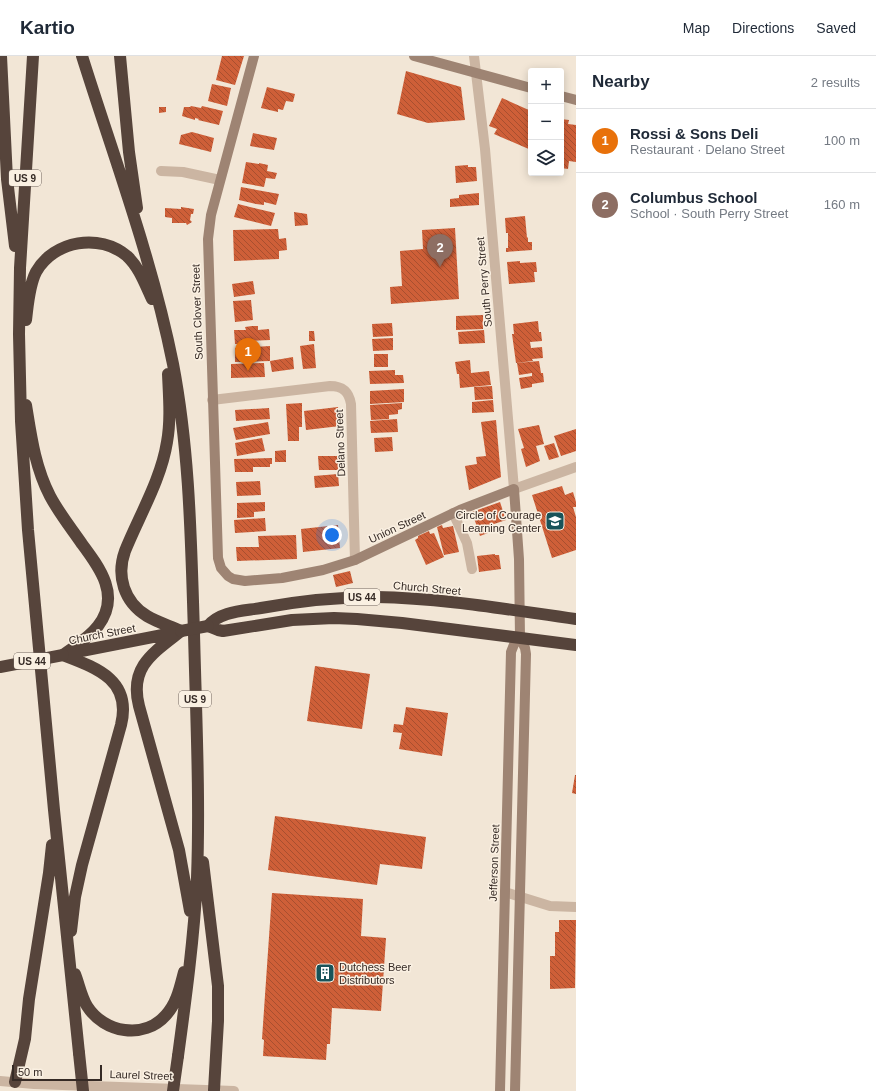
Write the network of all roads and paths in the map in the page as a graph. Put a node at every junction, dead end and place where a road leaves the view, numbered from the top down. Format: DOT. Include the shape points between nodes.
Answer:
graph roads {
  1 [pos="1,56"];
  2 [pos="120,56"];
  3 [pos="254,56"];
  4 [pos="414,56"];
  5 [pos="474,56"];
  6 [pos="83,58"];
  7 [pos="33,62"];
  8 [pos="476,72"];
  9 [pos="528,87"];
  10 [pos="564,97"];
  11 [pos="576,100"];
  12 [pos="161,171"];
  13 [pos="220,180"];
  14 [pos="146,258"];
  15 [pos="20,289"];
  16 [pos="165,329"];
  17 [pos="168,342"];
  18 [pos="19,362"];
  19 [pos="212,400"];
  20 [pos="576,467"];
  21 [pos="514,489"];
  22 [pos="453,513"];
  23 [pos="355,560"];
  24 [pos="472,569"];
  25 [pos="224,572"];
  26 [pos="520,611"];
  27 [pos="576,618"];
  28 [pos="208,626"];
  29 [pos="181,631"];
  30 [pos="520,638"];
  31 [pos="576,645"];
  32 [pos="63,655"];
  33 [pos="0,667"];
  34 [pos="54,810"];
  35 [pos="198,816"];
  36 [pos="505,892"];
  37 [pos="520,896"];
  38 [pos="576,907"];
  39 [pos="193,936"];
  40 [pos="68,952"];
  41 [pos="0,1081"];
  42 [pos="15,1082"];
  43 [pos="214,1090"];
  44 [pos="83,1091"];
  45 [pos="174,1091"];
  46 [pos="234,1091"];
  47 [pos="500,1091"];
  48 [pos="515,1091"];
  1 -- 15 [label="highway" via="7,179"];
  2 -- 14 [label="highway" via="131,169"];
  3 -- 13 [label="street, South Clover Street"];
  4 -- 8 [label="street"];
  5 -- 8 [label="street, South Perry Street"];
  6 -- 14 [label="highway, US 9"];
  7 -- 15 [label="highway, US 9"];
  8 -- 9 [label="street"];
  8 -- 21 [label="street, South Perry Street"];
  10 -- 11 [label="street"];
  12 -- 13 [label="street" via="183,172"];
  13 -- 19 [label="street, South Clover Street" via="208,239"];
  14 -- 16 [label="highway, US 9"];
  15 -- 18 [label="highway, US 9"];
  16 -- 17 [label="highway, US 9"];
  16 -- 18 [label="highway" via="138,271 127,256 103,244 77,243 54,253 34,276"];
  17 -- 29 [label="highway" via="167,444 157,477 125,551 121,573 126,594 136,606 148,616"];
  17 -- 35 [label="highway, US 9" via="183,434 190,514"];
  18 -- 32 [label="highway" via="34,450 42,478 59,510 99,568 107,586 107,605 101,622 85,639"];
  18 -- 34 [label="highway, US 9" via="26,507"];
  19 -- 23 [label="street, Delano Street" via="330,386 344,390 351,404"];
  19 -- 25 [label="street, South Clover Street" via="217,554"];
  20 -- 21 [label="street, Union Street"];
  21 -- 22 [label="street, Union Street"];
  21 -- 26 [label="street, Jefferson Street" via="519,544"];
  22 -- 23 [label="street, Union Street"];
  22 -- 24 [label="street" via="467,543"];
  23 -- 25 [label="street, Union Street" via="310,573 268,579 239,580"];
  26 -- 27 [label="highway, Church Street / US 44"];
  26 -- 28 [label="highway, Church Street / US 44" via="416,599 337,598 220,616"];
  26 -- 30 [label="street, Jefferson Street"];
  28 -- 29 [label="highway, Church Street / US 44, bridge"];
  28 -- 30 [label="highway, Church Street / US 44" via="223,630 292,620 342,619 402,623"];
  29 -- 32 [label="highway, Church Street / US 44"];
  29 -- 39 [label="highway" via="146,661 138,677 136,690 180,850"];
  30 -- 31 [label="highway, Church Street / US 44"];
  30 -- 36 [label="street, Jefferson Street" via="515,642 511,652"];
  30 -- 37 [label="street, Jefferson Street" via="526,654"];
  32 -- 33 [label="highway, Church Street / US 44, bridge"];
  32 -- 40 [label="highway" via="108,676 118,690 123,707 121,725 78,881"];
  34 -- 40 [label="highway, US 9"];
  34 -- 42 [label="highway" via="50,873 25,1039"];
  35 -- 39 [label="highway, US 9"];
  35 -- 43 [label="highway" via="218,986"];
  36 -- 37 [label="street"];
  36 -- 47 [label="street, Jefferson Street"];
  37 -- 38 [label="street" via="550,906"];
  37 -- 48 [label="street, Jefferson Street"];
  39 -- 40 [label="highway" via="173,1005 155,1024 134,1030 112,1028 92,1012 84,1000"];
  39 -- 45 [label="highway, US 9, bridge"];
  40 -- 44 [label="highway, US 9, bridge"];
  41 -- 42 [label="street, Laurel Street"];
  42 -- 43 [label="street, Laurel Street"];
  43 -- 46 [label="street, Laurel Street"];
}
